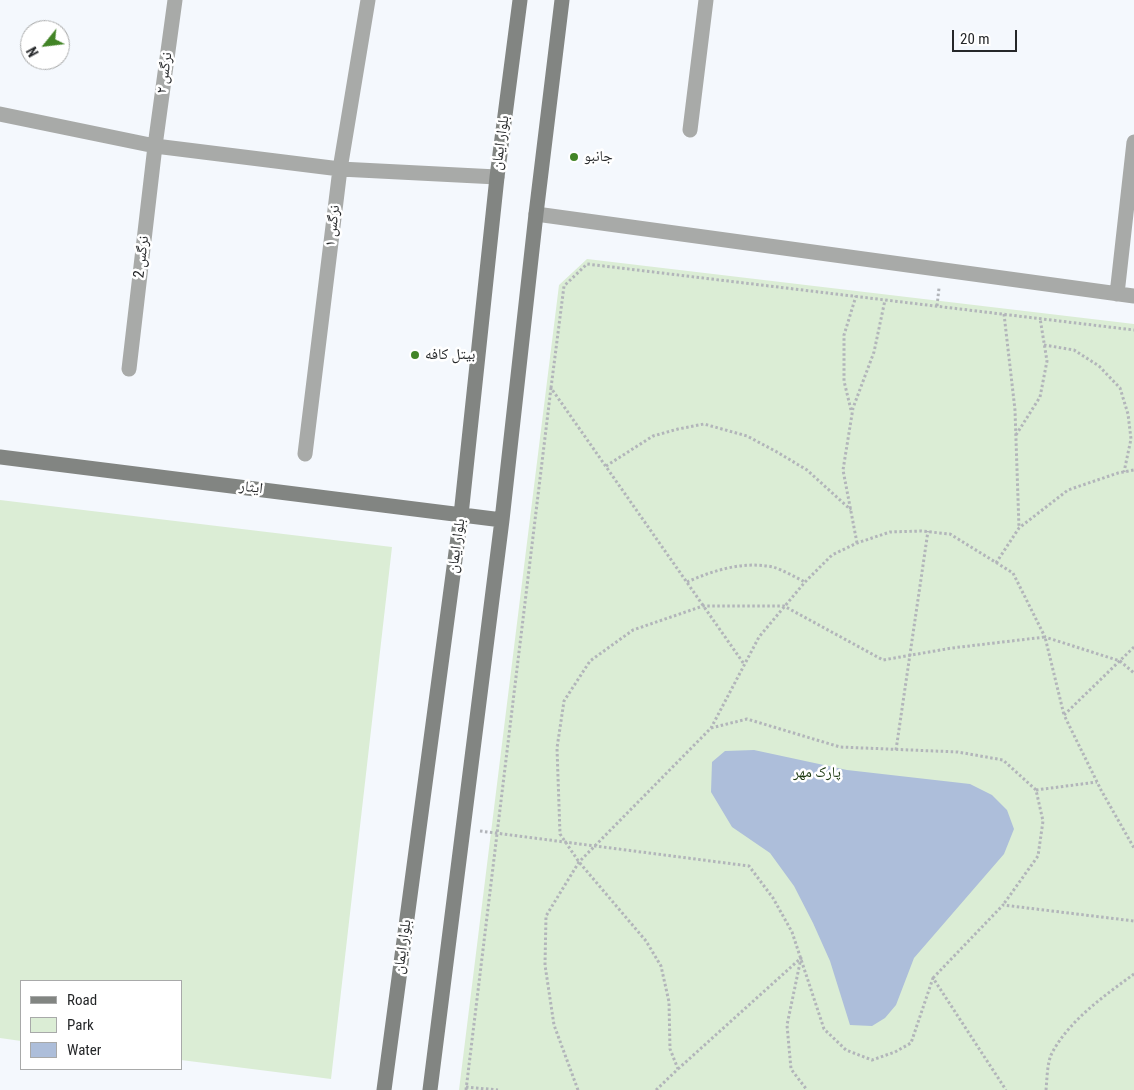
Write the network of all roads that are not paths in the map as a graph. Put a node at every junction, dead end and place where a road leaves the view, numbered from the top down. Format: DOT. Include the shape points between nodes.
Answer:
graph roads {
  1 [pos="176,0"];
  2 [pos="368,0"];
  3 [pos="520,0"];
  4 [pos="562,0"];
  5 [pos="706,0"];
  6 [pos="0,114"];
  7 [pos="690,130"];
  8 [pos="1134,142"];
  9 [pos="156,146"];
  10 [pos="340,168"];
  11 [pos="497,177"];
  12 [pos="536,214"];
  13 [pos="1117,294"];
  14 [pos="1134,296"];
  15 [pos="129,369"];
  16 [pos="306,454"];
  17 [pos="0,457"];
  18 [pos="461,515"];
  19 [pos="502,520"];
  20 [pos="384,1090"];
  21 [pos="430,1090"];
  1 -- 9 [label="street, نرگس ۲"];
  2 -- 10 [label="street, نرگس ۱"];
  3 -- 11 [label="street, بلوار ایمان"];
  4 -- 12 [label="street"];
  5 -- 7 [label="street"];
  6 -- 9 [label="street"];
  8 -- 13 [label="street"];
  9 -- 10 [label="street"];
  9 -- 15 [label="street, نرگس 2"];
  10 -- 11 [label="street"];
  10 -- 16 [label="street, نرگس ۱"];
  11 -- 18 [label="street, بلوار ایمان"];
  12 -- 13 [label="street"];
  12 -- 19 [label="street"];
  13 -- 14 [label="street"];
  17 -- 18 [label="street, ایثار"];
  18 -- 19 [label="street, ایثار"];
  18 -- 20 [label="street, بلوار ایمان"];
  19 -- 21 [label="street"];
}
